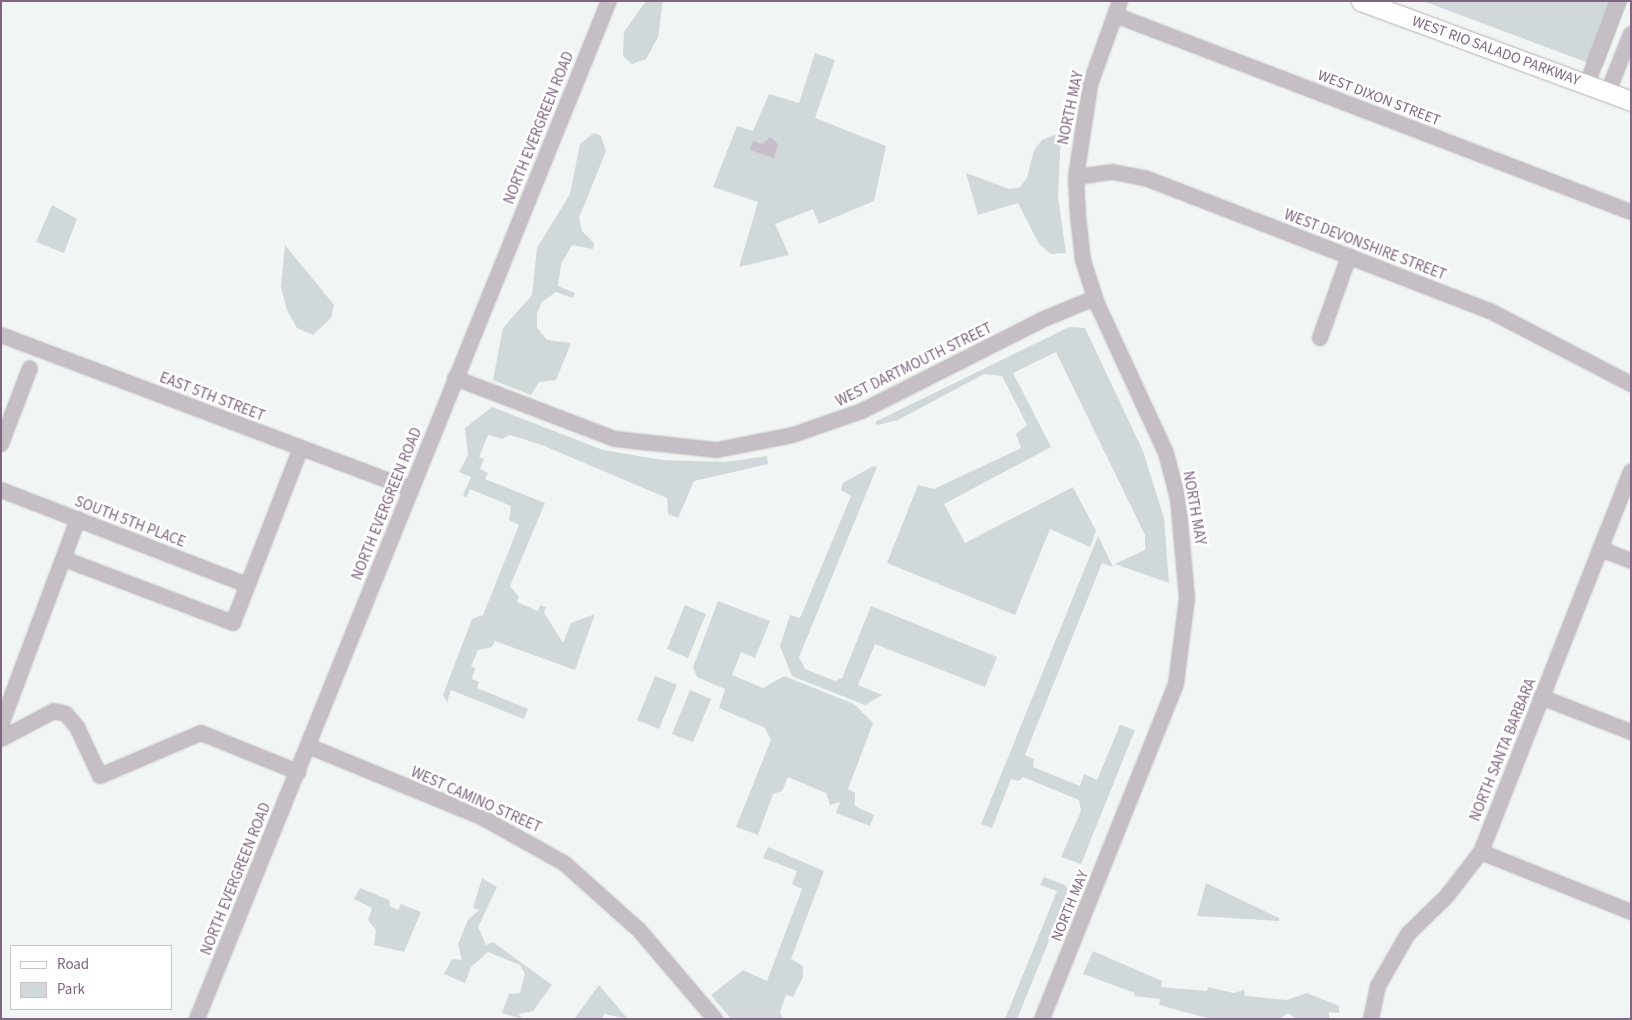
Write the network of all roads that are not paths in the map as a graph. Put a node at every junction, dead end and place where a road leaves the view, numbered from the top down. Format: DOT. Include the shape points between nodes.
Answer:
graph roads {
  1 [pos="609,1"];
  2 [pos="1120,1"];
  3 [pos="1361,1"];
  4 [pos="1618,1"];
  5 [pos="1115,15"];
  6 [pos="1631,34"];
  7 [pos="1587,84"];
  8 [pos="1608,92"];
  9 [pos="1631,101"];
  10 [pos="1076,177"];
  11 [pos="1631,212"];
  12 [pos="1349,256"];
  13 [pos="1095,298"];
  14 [pos="1,335"];
  15 [pos="1320,338"];
  16 [pos="30,368"];
  17 [pos="455,378"];
  18 [pos="1631,384"];
  19 [pos="1,444"];
  20 [pos="301,448"];
  21 [pos="1631,472"];
  22 [pos="411,489"];
  23 [pos="1,490"];
  24 [pos="78,519"];
  25 [pos="1600,549"];
  26 [pos="64,558"];
  27 [pos="1631,561"];
  28 [pos="247,585"];
  29 [pos="1541,697"];
  30 [pos="1,725"];
  31 [pos="1631,732"];
  32 [pos="1,739"];
  33 [pos="308,746"];
  34 [pos="298,772"];
  35 [pos="1481,852"];
  36 [pos="1631,912"];
  37 [pos="197,1019"];
  38 [pos="715,1019"];
  39 [pos="1042,1019"];
  40 [pos="1370,1019"];
  1 -- 17 [label="street, NORTH EVERGREEN ROAD"];
  2 -- 5 [label="street, NORTH MAY"];
  3 -- 7 [label="main road, WEST RIO SALADO PARKWAY"];
  4 -- 7 [label="street"];
  5 -- 10 [label="street, NORTH MAY" via="1090,85"];
  5 -- 11 [label="street, WEST DIXON STREET"];
  6 -- 8 [label="street"];
  7 -- 8 [label="main road, WEST RIO SALADO PARKWAY"];
  8 -- 9 [label="main road, WEST RIO SALADO PARKWAY"];
  10 -- 12 [label="street, WEST DEVONSHIRE STREET" via="1113,172 1145,178"];
  10 -- 13 [label="street, NORTH MAY" via="1083,260"];
  12 -- 15 [label="street"];
  12 -- 18 [label="street, WEST DEVONSHIRE STREET" via="1490,311"];
  13 -- 17 [label="street, WEST DARTMOUTH STREET" via="1044,319 862,411 794,435 717,450 615,439"];
  13 -- 39 [label="street, NORTH MAY" via="1166,453 1178,499 1188,598 1176,684"];
  14 -- 20 [label="street, EAST 5TH STREET"];
  16 -- 19 [label="street"];
  17 -- 22 [label="street, NORTH EVERGREEN ROAD"];
  20 -- 22 [label="street, EAST 5TH STREET"];
  20 -- 28 [label="street"];
  21 -- 25 [label="street, NORTH SANTA BARBARA"];
  22 -- 33 [label="street, NORTH EVERGREEN ROAD"];
  23 -- 24 [label="street, SOUTH 5TH PLACE"];
  24 -- 26 [label="street"];
  24 -- 28 [label="street, SOUTH 5TH PLACE"];
  25 -- 27 [label="street"];
  25 -- 29 [label="street, NORTH SANTA BARBARA"];
  26 -- 28 [label="street" via="233,623"];
  26 -- 30 [label="street"];
  29 -- 31 [label="street"];
  29 -- 35 [label="street, NORTH SANTA BARBARA"];
  32 -- 34 [label="street" via="54,711 66,714 77,727 100,776 201,732"];
  33 -- 34 [label="street, NORTH EVERGREEN ROAD"];
  33 -- 38 [label="street, WEST CAMINO STREET" via="481,817 564,863 633,924"];
  34 -- 37 [label="street, NORTH EVERGREEN ROAD"];
  35 -- 36 [label="street"];
  35 -- 40 [label="street, NORTH SANTA BARBARA" via="1446,897 1408,934 1378,986"];
}
